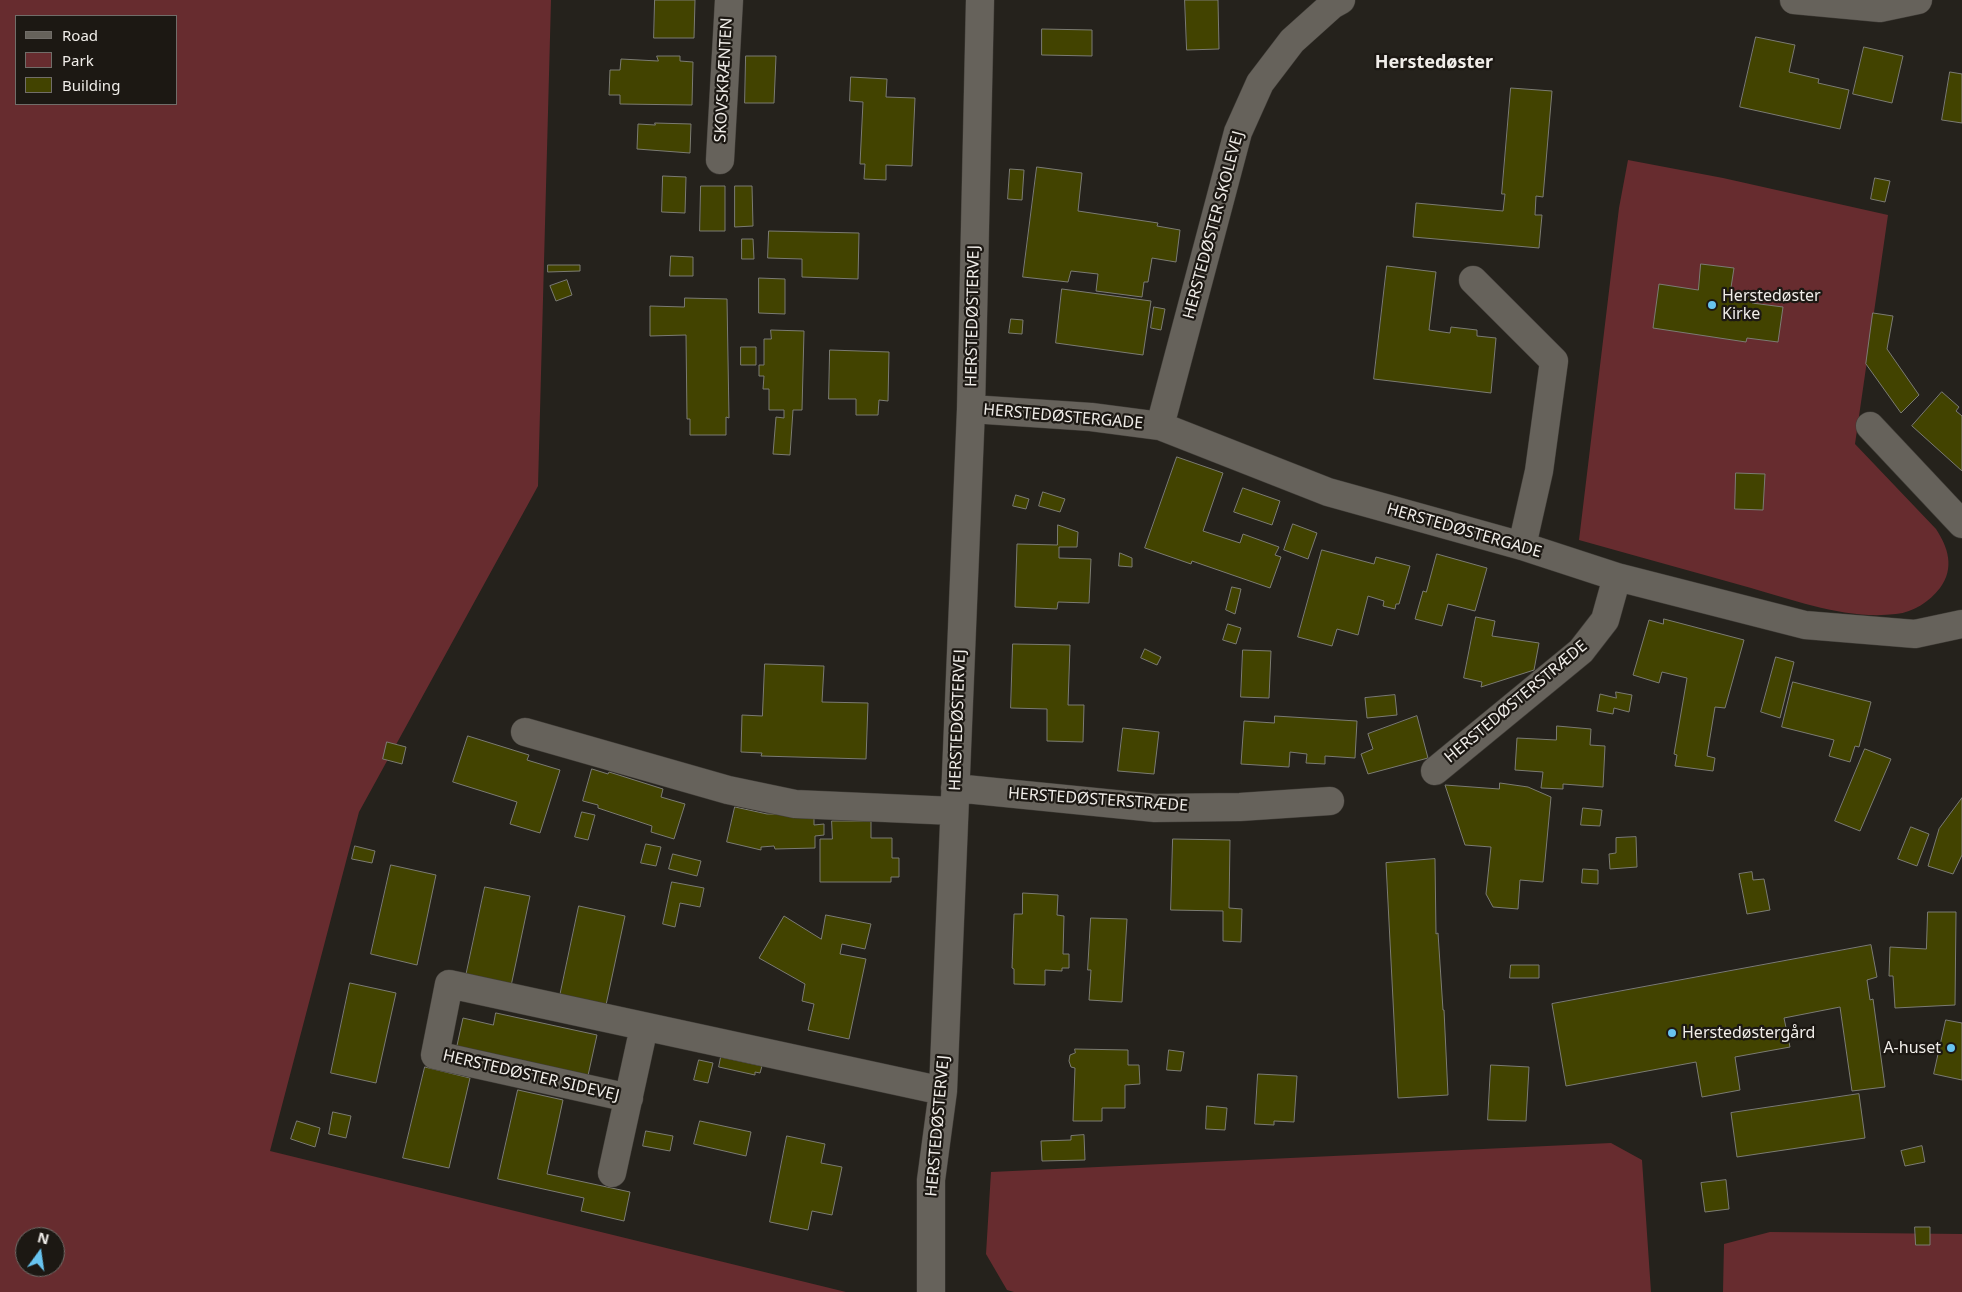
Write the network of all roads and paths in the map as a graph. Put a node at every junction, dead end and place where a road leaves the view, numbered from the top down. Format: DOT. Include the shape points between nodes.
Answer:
graph roads {
  1 [pos="729,0"];
  2 [pos="980,0"];
  3 [pos="1342,0"];
  4 [pos="1794,0"];
  5 [pos="1918,0"];
  6 [pos="720,160"];
  7 [pos="1473,280"];
  8 [pos="971,409"];
  9 [pos="1160,426"];
  10 [pos="1870,426"];
  11 [pos="1962,524"];
  12 [pos="1522,546"];
  13 [pos="1617,577"];
  14 [pos="1962,624"];
  15 [pos="525,732"];
  16 [pos="1434,771"];
  17 [pos="955,799"];
  18 [pos="1330,801"];
  19 [pos="644,1027"];
  20 [pos="943,1091"];
  21 [pos="629,1098"];
  22 [pos="612,1173"];
  23 [pos="931,1292"];
  1 -- 6 [label="street, SKOVSKRÆNTEN"];
  2 -- 8 [label="street, HERSTEDØSTERVEJ"];
  3 -- 9 [label="street, HERSTEDØSTER SKOLEVEJ" via="1292,41 1260,83 1238,132"];
  4 -- 5 [label="street" via="1880,8"];
  7 -- 12 [label="street" via="1554,361 1540,471"];
  8 -- 9 [label="street, HERSTEDØSTERGADE" via="1091,417"];
  8 -- 17 [label="street, HERSTEDØSTERVEJ"];
  9 -- 12 [label="street, HERSTEDØSTERGADE" via="1328,492"];
  10 -- 11 [label="street"];
  12 -- 13 [label="street, HERSTEDØSTERGADE"];
  13 -- 14 [label="street, HERSTEDØSTERGADE" via="1805,625 1915,634"];
  13 -- 16 [label="street, HERSTEDØSTERSTRÆDE" via="1604,620 1581,651"];
  15 -- 17 [label="street, HERSTEDØSTERVEJ" via="728,790 795,804"];
  17 -- 18 [label="street, HERSTEDØSTERSTRÆDE" via="1155,808"];
  17 -- 20 [label="street, HERSTEDØSTERVEJ"];
  19 -- 20 [label="street, HERSTEDØSTER SIDEVEJ"];
  19 -- 21 [label="street, HERSTEDØSTER SIDEVEJ"];
  19 -- 21 [label="street, HERSTEDØSTER SIDEVEJ" via="449,984 435,1055"];
  20 -- 23 [label="street, HERSTEDØSTERVEJ" via="931,1180"];
  21 -- 22 [label="street, HERSTEDØSTER SIDEVEJ"];
}
